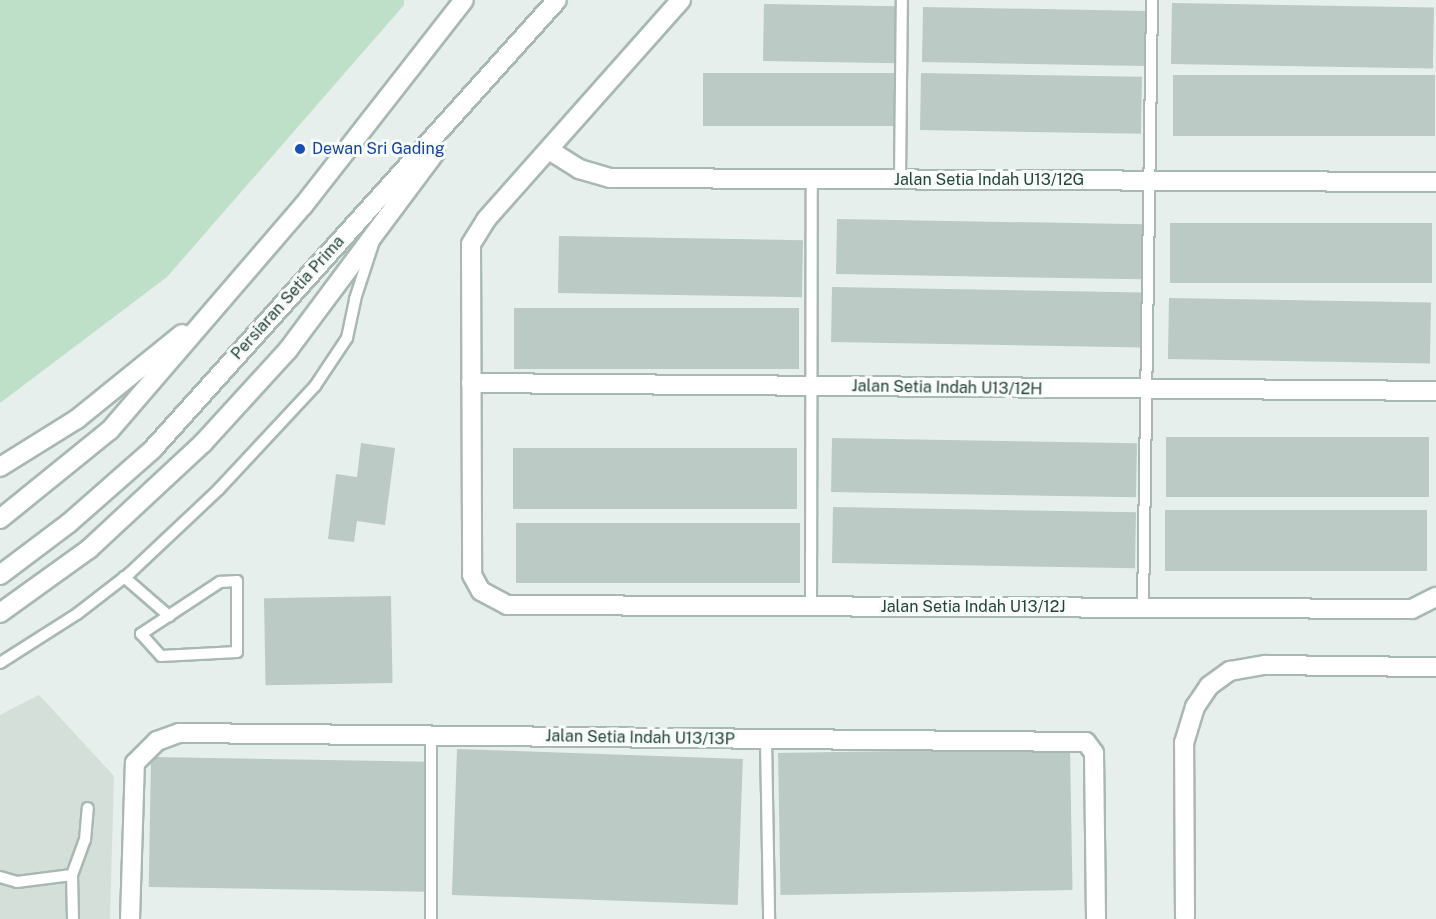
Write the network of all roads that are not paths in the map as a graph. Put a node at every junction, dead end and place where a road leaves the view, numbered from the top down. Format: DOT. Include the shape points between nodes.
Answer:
graph roads {
  1 [pos="453,0"];
  2 [pos="464,0"];
  3 [pos="557,0"];
  4 [pos="681,0"];
  5 [pos="902,0"];
  6 [pos="1152,0"];
  7 [pos="438,31"];
  8 [pos="504,63"];
  9 [pos="549,150"];
  10 [pos="812,179"];
  11 [pos="900,179"];
  12 [pos="1149,180"];
  13 [pos="1436,182"];
  14 [pos="379,227"];
  15 [pos="222,303"];
  16 [pos="471,383"];
  17 [pos="812,387"];
  18 [pos="1148,390"];
  19 [pos="1429,392"];
  20 [pos="0,467"];
  21 [pos="0,519"];
  22 [pos="0,574"];
  23 [pos="124,578"];
  24 [pos="1436,597"];
  25 [pos="810,606"];
  26 [pos="1143,608"];
  27 [pos="0,613"];
  28 [pos="169,616"];
  29 [pos="0,663"];
  30 [pos="1436,667"];
  31 [pos="432,735"];
  32 [pos="765,739"];
  33 [pos="88,808"];
  34 [pos="72,875"];
  35 [pos="0,877"];
  36 [pos="1183,918"];
  37 [pos="73,919"];
  38 [pos="130,919"];
  39 [pos="431,919"];
  40 [pos="769,919"];
  41 [pos="1096,919"];
  1 -- 7 [label="street"];
  2 -- 7 [label="street"];
  3 -- 8 [label="street, Persiaran Setia Prima"];
  4 -- 9 [label="street"];
  5 -- 11 [label="lane"];
  6 -- 12 [label="lane"];
  7 -- 15 [label="street" via="303,206"];
  8 -- 14 [label="street"];
  8 -- 22 [label="street, Persiaran Setia Prima" via="152,450 69,523"];
  9 -- 10 [label="street, Jalan Setia Indah U13/12G" via="579,169 610,178"];
  9 -- 16 [label="street" via="486,220 471,244"];
  10 -- 11 [label="street, Jalan Setia Indah U13/12G"];
  10 -- 17 [label="lane"];
  11 -- 12 [label="street, Jalan Setia Indah U13/12G"];
  12 -- 13 [label="street, Jalan Setia Indah U13/12G"];
  12 -- 18 [label="lane"];
  14 -- 23 [label="lane" via="355,299 347,338 315,386 219,489"];
  14 -- 27 [label="street" via="288,350 203,443 89,549"];
  15 -- 20 [label="street" via="77,419"];
  15 -- 21 [label="street" via="110,430"];
  16 -- 17 [label="street, Jalan Setia Indah U13/12H"];
  16 -- 25 [label="street, Jalan Setia Indah U13/12J" via="472,574 481,591 507,605"];
  17 -- 18 [label="street, Jalan Setia Indah U13/12H"];
  17 -- 25 [label="lane"];
  18 -- 19 [label="street, Jalan Setia Indah U13/12H"];
  18 -- 26 [label="lane"];
  23 -- 28 [label="lane"];
  23 -- 29 [label="lane"];
  24 -- 26 [label="street, Jalan Setia Indah U13/12J" via="1412,609"];
  25 -- 26 [label="street, Jalan Setia Indah U13/12J"];
  28 -- 28 [label="lane" via="219,582 237,581 237,652 161,656 141,634"];
  30 -- 36 [label="street" via="1265,665 1230,671 1209,686 1195,707 1184,743"];
  31 -- 32 [label="street, Jalan Setia Indah U13/13P"];
  31 -- 38 [label="street, Jalan Setia Indah U13/13P" via="180,733 157,741 135,763"];
  31 -- 39 [label="lane"];
  32 -- 40 [label="lane"];
  32 -- 41 [label="street, Jalan Setia Indah U13/13P" via="1086,742 1094,753"];
  33 -- 34 [label="lane" via="85,840"];
  34 -- 35 [label="lane" via="17,882"];
  34 -- 37 [label="lane"];
}
